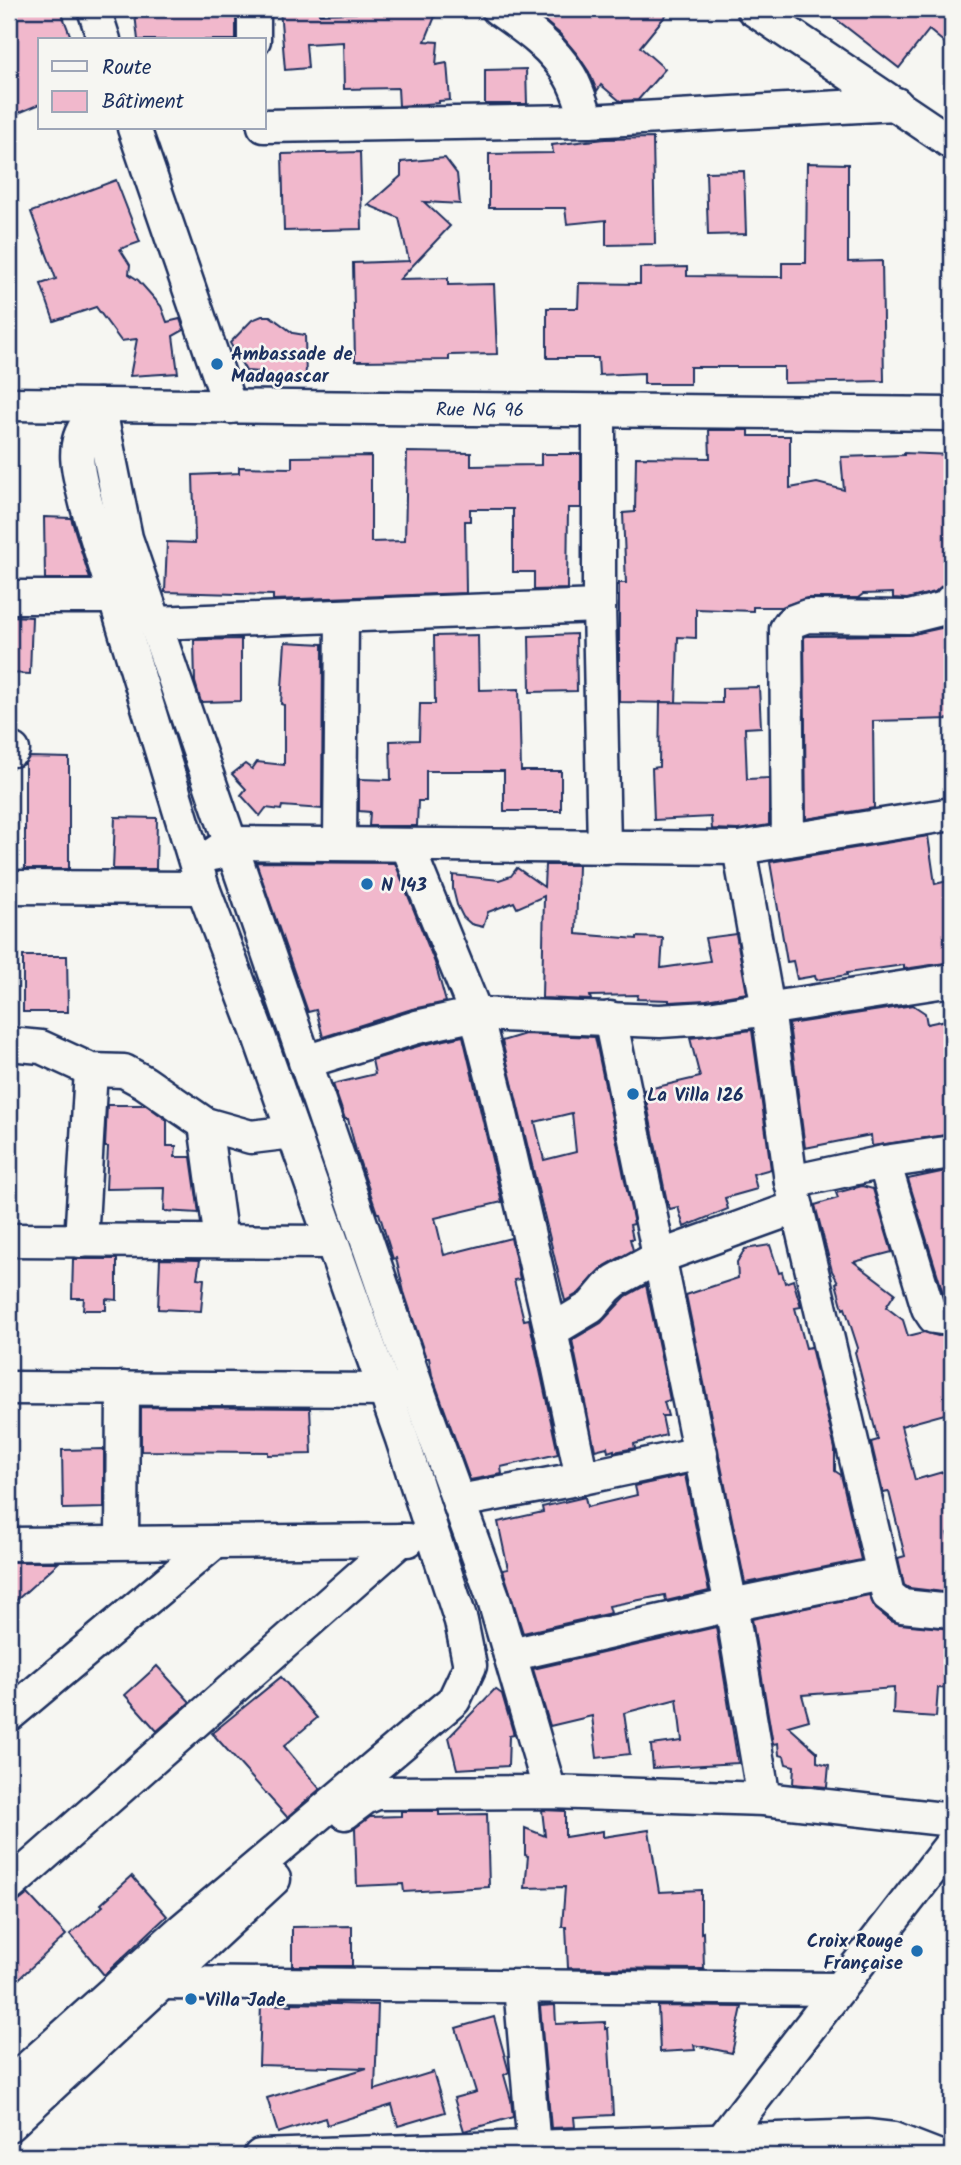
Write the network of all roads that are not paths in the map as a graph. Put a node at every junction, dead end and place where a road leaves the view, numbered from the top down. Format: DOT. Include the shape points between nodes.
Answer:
graph roads {
  1 [pos="94,9"];
  2 [pos="254,9"];
  3 [pos="498,9"];
  4 [pos="760,11"];
  5 [pos="103,38"];
  6 [pos="254,38"];
  7 [pos="896,104"];
  8 [pos="588,121"];
  9 [pos="266,126"];
  10 [pos="135,130"];
  11 [pos="952,143"];
  12 [pos="9,404"];
  13 [pos="230,407"];
  14 [pos="100,410"];
  15 [pos="599,411"];
  16 [pos="952,414"];
  17 [pos="9,597"];
  18 [pos="115,597"];
  19 [pos="952,600"];
  20 [pos="599,606"];
  21 [pos="342,616"];
  22 [pos="155,623"];
  23 [pos="952,814"];
  24 [pos="788,840"];
  25 [pos="230,843"];
  26 [pos="341,844"];
  27 [pos="407,845"];
  28 [pos="604,847"];
  29 [pos="738,848"];
  30 [pos="200,877"];
  31 [pos="9,887"];
  32 [pos="952,980"];
  33 [pos="768,1009"];
  34 [pos="476,1014"];
  35 [pos="611,1018"];
  36 [pos="9,1044"];
  37 [pos="306,1062"];
  38 [pos="91,1070"];
  39 [pos="205,1124"];
  40 [pos="293,1132"];
  41 [pos="952,1152"];
  42 [pos="884,1162"];
  43 [pos="794,1194"];
  44 [pos="9,1240"];
  45 [pos="81,1241"];
  46 [pos="221,1241"];
  47 [pos="331,1242"];
  48 [pos="659,1257"];
  49 [pos="952,1317"];
  50 [pos="551,1331"];
  51 [pos="9,1388"];
  52 [pos="123,1388"];
  53 [pos="383,1390"];
  54 [pos="418,1390"];
  55 [pos="701,1453"];
  56 [pos="582,1478"];
  57 [pos="459,1501"];
  58 [pos="401,1540"];
  59 [pos="434,1540"];
  60 [pos="122,1542"];
  61 [pos="215,1542"];
  62 [pos="9,1544"];
  63 [pos="883,1574"];
  64 [pos="731,1605"];
  65 [pos="952,1611"];
  66 [pos="510,1655"];
  67 [pos="9,1715"];
  68 [pos="550,1792"];
  69 [pos="764,1799"];
  70 [pos="952,1820"];
  71 [pos="952,1843"];
  72 [pos="9,1886"];
  73 [pos="163,1983"];
  74 [pos="520,1986"];
  75 [pos="839,1989"];
  76 [pos="9,2085"];
  77 [pos="9,2125"];
  78 [pos="534,2148"];
  79 [pos="715,2149"];
  80 [pos="405,2154"];
  81 [pos="260,2156"];
  82 [pos="937,2156"];
  1 -- 5 [label="street"];
  2 -- 6 [label="street"];
  3 -- 8 [label="street" via="558,58"];
  4 -- 7 [label="street"];
  7 -- 8 [label="street"];
  7 -- 11 [label="street"];
  8 -- 9 [label="street"];
  10 -- 13 [label="street"];
  12 -- 14 [label="street, Rue NG 96"];
  13 -- 14 [label="street, Rue NG 96"];
  13 -- 15 [label="street, Rue NG 96"];
  14 -- 18 [label="street" via="87,423 78,444 78,465"];
  14 -- 22 [label="street" via="126,537"];
  15 -- 16 [label="street, Rue NG 96"];
  15 -- 20 [label="street"];
  17 -- 18 [label="street"];
  18 -- 30 [label="street"];
  19 -- 24 [label="street" via="945,608 909,617 807,616 786,629"];
  20 -- 21 [label="street"];
  20 -- 28 [label="street"];
  21 -- 22 [label="street"];
  21 -- 26 [label="street"];
  22 -- 25 [label="street"];
  23 -- 24 [label="street"];
  24 -- 29 [label="street"];
  25 -- 26 [label="street"];
  25 -- 30 [label="street"];
  25 -- 37 [label="street"];
  26 -- 27 [label="street"];
  27 -- 28 [label="street"];
  27 -- 34 [label="street"];
  28 -- 29 [label="street"];
  29 -- 33 [label="street"];
  30 -- 31 [label="street"];
  30 -- 40 [label="street"];
  32 -- 33 [label="street"];
  33 -- 35 [label="street" via="660,1021"];
  33 -- 43 [label="street"];
  34 -- 35 [label="street"];
  34 -- 37 [label="street" via="416,1027"];
  34 -- 50 [label="street"];
  35 -- 48 [label="street"];
  36 -- 38 [label="street" via="40,1047"];
  37 -- 54 [label="street"];
  38 -- 39 [label="street" via="124,1071"];
  38 -- 45 [label="street"];
  39 -- 40 [label="street" via="251,1137"];
  39 -- 46 [label="street"];
  40 -- 47 [label="street"];
  41 -- 42 [label="street"];
  42 -- 43 [label="street"];
  42 -- 49 [label="street" via="928,1308 934,1317"];
  43 -- 48 [label="street"];
  43 -- 63 [label="street"];
  44 -- 45 [label="street"];
  45 -- 46 [label="street"];
  46 -- 47 [label="street"];
  47 -- 53 [label="street"];
  48 -- 50 [label="street" via="615,1282 591,1307"];
  48 -- 55 [label="street"];
  50 -- 56 [label="street"];
  51 -- 52 [label="street"];
  52 -- 53 [label="street"];
  52 -- 60 [label="street"];
  53 -- 54 [label="street"];
  53 -- 59 [label="street"];
  54 -- 57 [label="street"];
  55 -- 56 [label="street"];
  55 -- 64 [label="street"];
  56 -- 57 [label="street"];
  57 -- 66 [label="street"];
  58 -- 59 [label="street"];
  58 -- 61 [label="street"];
  58 -- 72 [label="street"];
  59 -- 76 [label="street" via="461,1621 470,1666 454,1700 182,1930"];
  60 -- 61 [label="street"];
  60 -- 62 [label="street"];
  61 -- 67 [label="street"];
  63 -- 64 [label="street"];
  63 -- 65 [label="street" via="888,1595 897,1604"];
  64 -- 66 [label="street"];
  64 -- 69 [label="street"];
  66 -- 68 [label="street"];
  68 -- 69 [label="street"];
  68 -- 73 [label="street" via="371,1795 335,1822"];
  69 -- 70 [label="street"];
  71 -- 75 [label="street"];
  73 -- 74 [label="street"];
  73 -- 77 [label="street"];
  74 -- 75 [label="street"];
  74 -- 78 [label="street"];
  75 -- 79 [label="street"];
  78 -- 79 [label="street"];
  78 -- 80 [label="street"];
  79 -- 82 [label="street" via="867,2136 893,2139"];
  80 -- 81 [label="street"];
}
